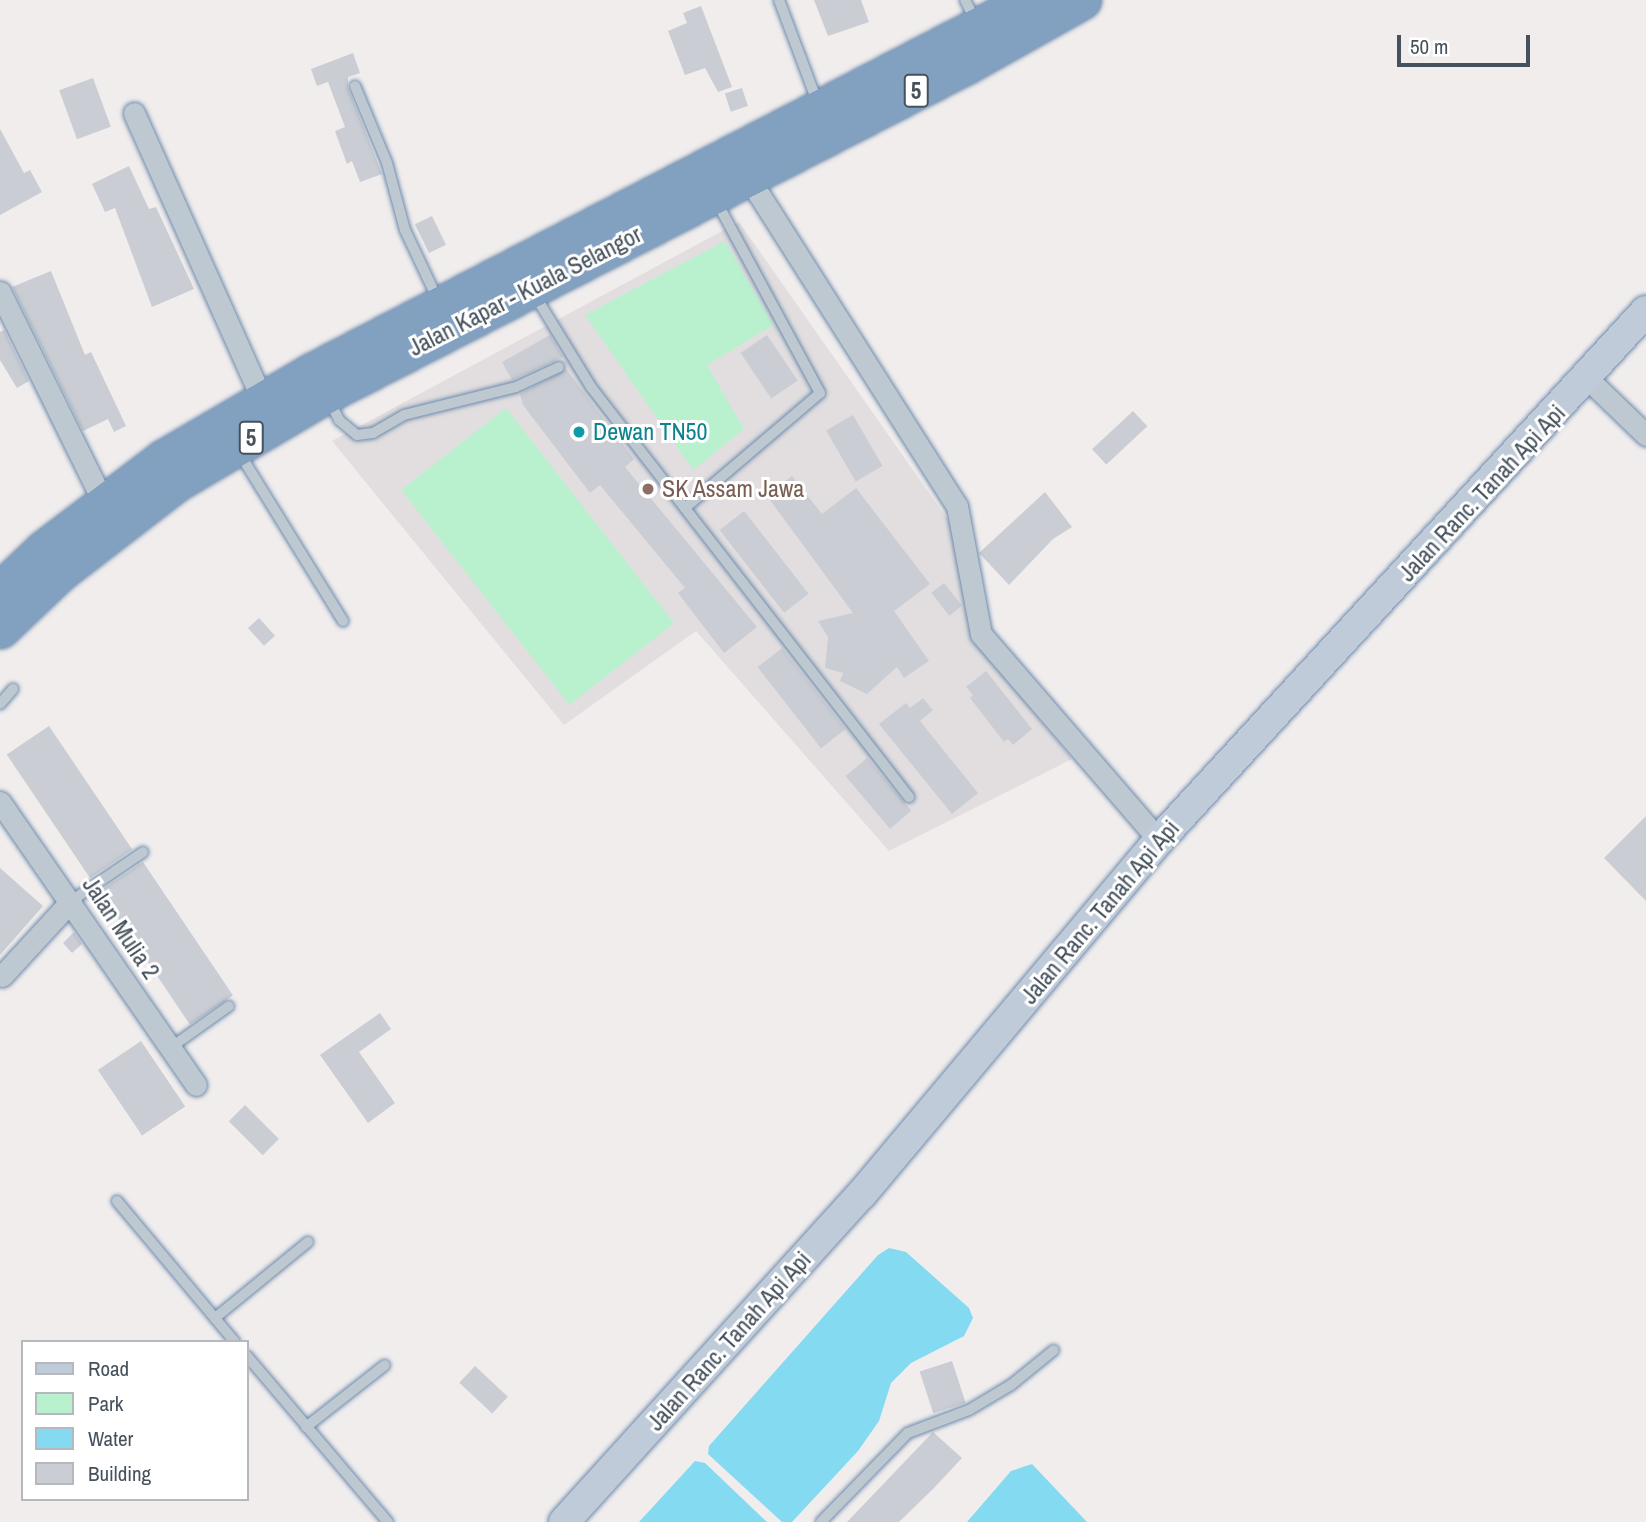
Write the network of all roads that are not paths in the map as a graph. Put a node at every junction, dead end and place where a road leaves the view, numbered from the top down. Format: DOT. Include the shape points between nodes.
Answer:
graph roads {
  1 [pos="779,0"];
  2 [pos="1029,0"];
  3 [pos="1082,0"];
  4 [pos="972,14"];
  5 [pos="355,86"];
  6 [pos="820,110"];
  7 [pos="134,113"];
  8 [pos="748,177"];
  9 [pos="707,183"];
  10 [pos="524,277"];
  11 [pos="0,292"];
  12 [pos="441,306"];
  13 [pos="1646,312"];
  14 [pos="559,367"];
  15 [pos="1588,379"];
  16 [pos="326,394"];
  17 [pos="263,401"];
  18 [pos="1646,435"];
  19 [pos="235,448"];
  20 [pos="103,501"];
  21 [pos="685,508"];
  22 [pos="0,591"];
  23 [pos="343,621"];
  24 [pos="0,629"];
  25 [pos="13,689"];
  26 [pos="0,704"];
  27 [pos="909,797"];
  28 [pos="0,802"];
  29 [pos="1159,840"];
  30 [pos="143,852"];
  31 [pos="71,901"];
  32 [pos="2,976"];
  33 [pos="229,1006"];
  34 [pos="170,1048"];
  35 [pos="196,1085"];
  36 [pos="117,1201"];
  37 [pos="309,1242"];
  38 [pos="215,1318"];
  39 [pos="233,1340"];
  40 [pos="1054,1350"];
  41 [pos="248,1357"];
  42 [pos="385,1365"];
  43 [pos="306,1427"];
  44 [pos="388,1522"];
  45 [pos="564,1522"];
  46 [pos="821,1522"];
  1 -- 6 [label="lane"];
  2 -- 4 [label="highway, Jalan Kapar - Kuala Selangor / 5"];
  3 -- 8 [label="highway, Jalan Kapar - Kuala Selangor / 5"];
  4 -- 6 [label="highway, Jalan Kapar - Kuala Selangor / 5"];
  5 -- 12 [label="lane" via="387,163 411,247"];
  6 -- 9 [label="highway, Jalan Kapar - Kuala Selangor / 5"];
  7 -- 17 [label="street"];
  8 -- 9 [label="highway, Jalan Kapar - Kuala Selangor / 5"];
  8 -- 29 [label="street" via="957,506 981,634"];
  9 -- 10 [label="highway, Jalan Kapar - Kuala Selangor / 5"];
  9 -- 21 [label="lane" via="820,393"];
  10 -- 12 [label="highway, Jalan Kapar - Kuala Selangor / 5"];
  10 -- 16 [label="highway, Jalan Kapar - Kuala Selangor / 5"];
  10 -- 21 [label="lane" via="591,387"];
  11 -- 20 [label="street"];
  12 -- 17 [label="highway, Jalan Kapar - Kuala Selangor / 5"];
  13 -- 15 [label="street, Jalan Ranc. Tanah Api Api"];
  14 -- 16 [label="lane" via="516,387 434,404 373,433 357,435 339,420"];
  15 -- 18 [label="street"];
  15 -- 29 [label="street, Jalan Ranc. Tanah Api Api"];
  16 -- 19 [label="highway, Jalan Kapar - Kuala Selangor / 5"];
  17 -- 20 [label="highway, Jalan Kapar - Kuala Selangor / 5" via="163,459"];
  19 -- 23 [label="lane"];
  19 -- 24 [label="highway, Jalan Kapar - Kuala Selangor / 5" via="177,482 71,564"];
  20 -- 22 [label="highway, Jalan Kapar - Kuala Selangor / 5"];
  21 -- 27 [label="lane"];
  25 -- 26 [label="lane"];
  28 -- 31 [label="street, Jalan Mulia 2"];
  29 -- 45 [label="street, Jalan Ranc. Tanah Api Api" via="861,1195"];
  30 -- 31 [label="lane"];
  31 -- 32 [label="street"];
  31 -- 34 [label="street, Jalan Mulia 2"];
  33 -- 34 [label="lane"];
  34 -- 35 [label="street, Jalan Mulia 2"];
  36 -- 38 [label="lane"];
  37 -- 38 [label="lane"];
  38 -- 39 [label="lane"];
  40 -- 46 [label="lane" via="1011,1385 969,1410 908,1433"];
  41 -- 43 [label="lane"];
  42 -- 43 [label="lane"];
  43 -- 44 [label="lane"];
}
